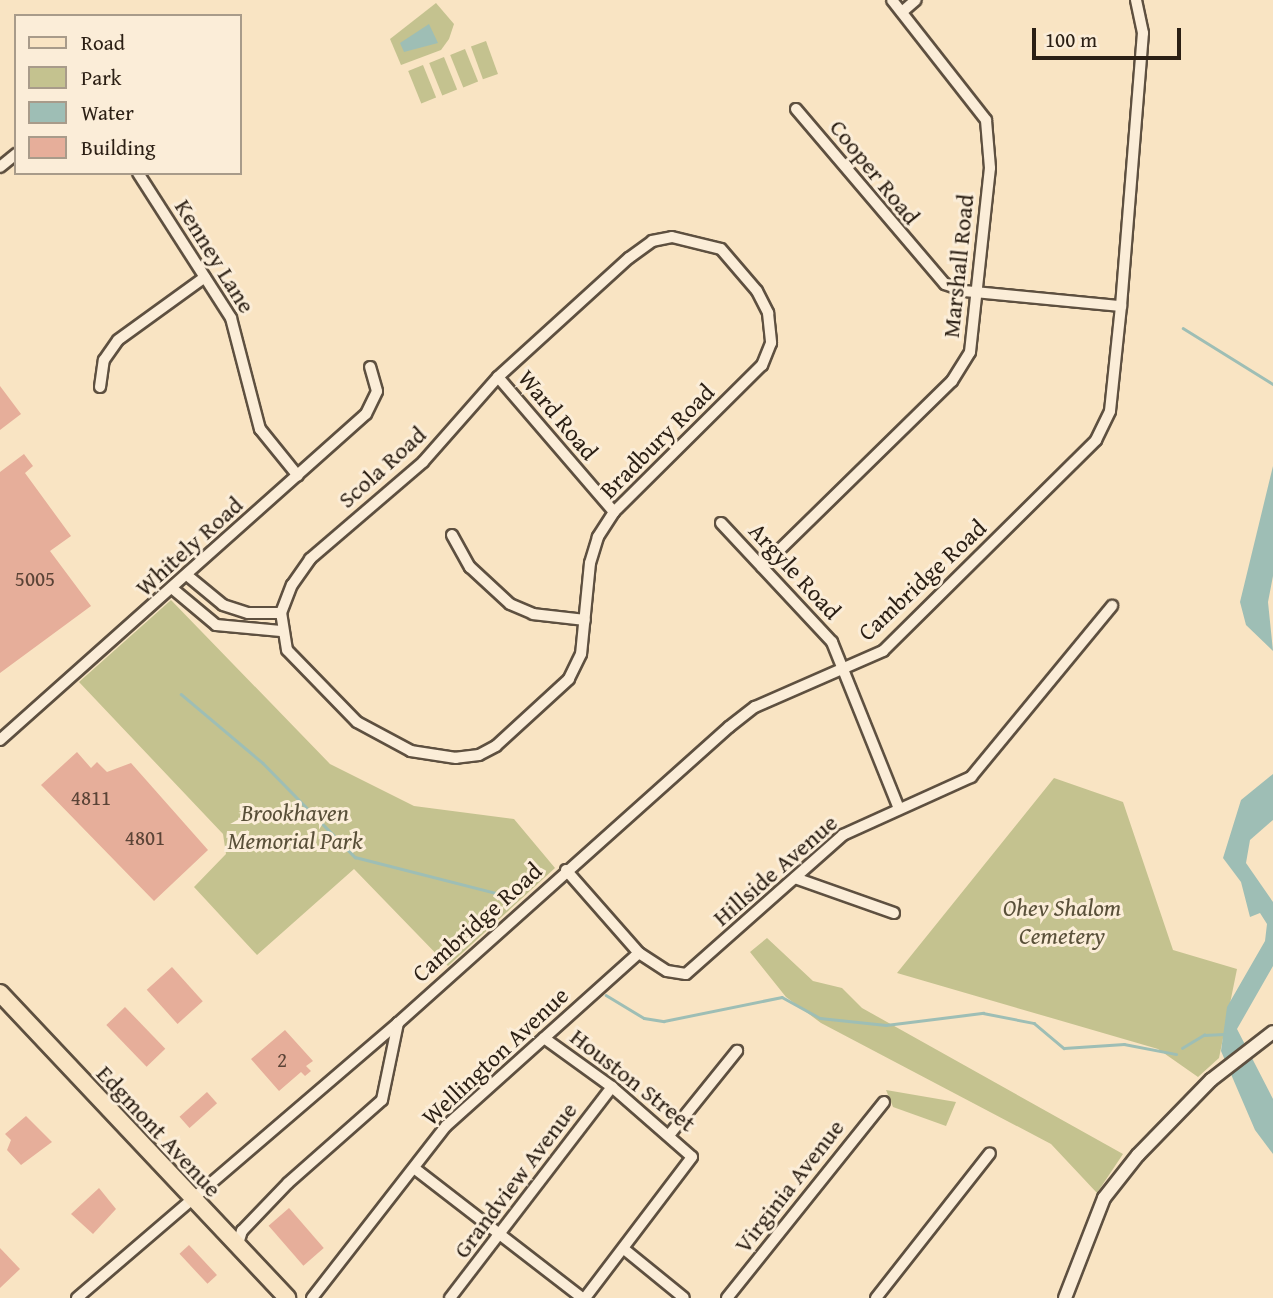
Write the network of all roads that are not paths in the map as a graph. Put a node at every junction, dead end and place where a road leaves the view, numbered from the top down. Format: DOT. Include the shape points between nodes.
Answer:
graph roads {
  1 [pos="892,0"];
  2 [pos="916,0"];
  3 [pos="1136,0"];
  4 [pos="902,12"];
  5 [pos="796,109"];
  6 [pos="139,175"];
  7 [pos="205,278"];
  8 [pos="976,292"];
  9 [pos="1121,306"];
  10 [pos="771,343"];
  11 [pos="370,367"];
  12 [pos="498,377"];
  13 [pos="100,387"];
  14 [pos="298,476"];
  15 [pos="614,512"];
  16 [pos="721,523"];
  17 [pos="452,535"];
  18 [pos="762,567"];
  19 [pos="188,576"];
  20 [pos="173,589"];
  21 [pos="1112,606"];
  22 [pos="281,613"];
  23 [pos="585,620"];
  24 [pos="281,631"];
  25 [pos="842,671"];
  26 [pos="0,740"];
  27 [pos="898,806"];
  28 [pos="566,870"];
  29 [pos="795,878"];
  30 [pos="894,913"];
  31 [pos="639,953"];
  32 [pos="0,993"];
  33 [pos="398,1023"];
  34 [pos="1273,1032"];
  35 [pos="544,1038"];
  36 [pos="737,1051"];
  37 [pos="612,1087"];
  38 [pos="884,1102"];
  39 [pos="670,1134"];
  40 [pos="990,1153"];
  41 [pos="414,1168"];
  42 [pos="193,1200"];
  43 [pos="499,1236"];
  44 [pos="237,1247"];
  45 [pos="624,1249"];
  46 [pos="77,1298"];
  47 [pos="287,1298"];
  48 [pos="312,1298"];
  49 [pos="450,1298"];
  50 [pos="584,1298"];
  51 [pos="684,1298"];
  52 [pos="727,1298"];
  53 [pos="876,1298"];
  54 [pos="1065,1298"];
  1 -- 4 [label="street, Marshall Road"];
  2 -- 4 [label="street"];
  3 -- 9 [label="street, Cambridge Road" via="1143,33"];
  4 -- 8 [label="street, Marshall Road" via="986,120 990,168"];
  5 -- 8 [label="street, Cooper Road" via="929,271 954,288"];
  6 -- 7 [label="street, Kenney Lane"];
  7 -- 13 [label="street" via="118,340 103,360"];
  7 -- 14 [label="street, Kenney Lane" via="239,339 260,429"];
  8 -- 9 [label="street, Cooper Road"];
  8 -- 18 [label="street, Marshall Road" via="970,352 960,371"];
  9 -- 25 [label="street, Cambridge Road" via="1110,411 1096,440 897,639"];
  10 -- 12 [label="street, Scola Road" via="768,313 757,291 721,249 672,237 652,241 629,258"];
  10 -- 15 [label="street, Bradbury Road" via="761,365"];
  11 -- 14 [label="street, Whitely Road" via="377,391 370,409"];
  12 -- 15 [label="street, Ward Road"];
  12 -- 22 [label="street, Scola Road" via="423,462 310,559"];
  14 -- 19 [label="street, Whitely Road"];
  15 -- 23 [label="street, Bradbury Road" via="590,563"];
  16 -- 18 [label="street, Argyle Road"];
  17 -- 23 [label="street" via="470,567 510,604 533,614"];
  18 -- 25 [label="street, Argyle Road" via="832,642"];
  19 -- 20 [label="street, Whitely Road"];
  19 -- 22 [label="street" via="223,605 248,613"];
  20 -- 24 [label="street" via="216,625"];
  20 -- 26 [label="street, Whitely Road"];
  21 -- 27 [label="street, Hillside Avenue" via="978,770"];
  22 -- 24 [label="street"];
  23 -- 24 [label="street, Bradbury Road" via="582,654 564,685 496,746 456,758 411,751 357,722 304,670"];
  25 -- 27 [label="street, Argyle Road"];
  25 -- 28 [label="street, Cambridge Road" via="755,707"];
  27 -- 29 [label="street, Hillside Avenue" via="843,835"];
  28 -- 31 [label="street"];
  28 -- 33 [label="street, Cambridge Road"];
  29 -- 30 [label="street"];
  29 -- 31 [label="street, Hillside Avenue" via="700,965 680,975"];
  31 -- 35 [label="street, Wellington Avenue"];
  32 -- 42 [label="main road, Edgmont Avenue"];
  33 -- 42 [label="street, Cambridge Road"];
  33 -- 44 [label="street" via="382,1100 288,1183 242,1231"];
  34 -- 54 [label="street" via="1172,1116 1104,1198"];
  35 -- 37 [label="street, Houston Street"];
  35 -- 41 [label="street, Wellington Avenue" via="446,1126"];
  36 -- 39 [label="street"];
  37 -- 39 [label="street, Houston Street"];
  37 -- 43 [label="street, Grandview Avenue"];
  38 -- 52 [label="street, Virginia Avenue"];
  39 -- 45 [label="street, Houston Street" via="692,1157"];
  40 -- 53 [label="street"];
  41 -- 43 [label="street"];
  41 -- 48 [label="street, Wellington Avenue"];
  42 -- 44 [label="main road, Edgmont Avenue"];
  42 -- 46 [label="street, Cambridge Road"];
  43 -- 49 [label="street, Grandview Avenue"];
  43 -- 50 [label="street"];
  44 -- 47 [label="main road, Edgmont Avenue"];
  45 -- 50 [label="street"];
  45 -- 51 [label="street"];
}
